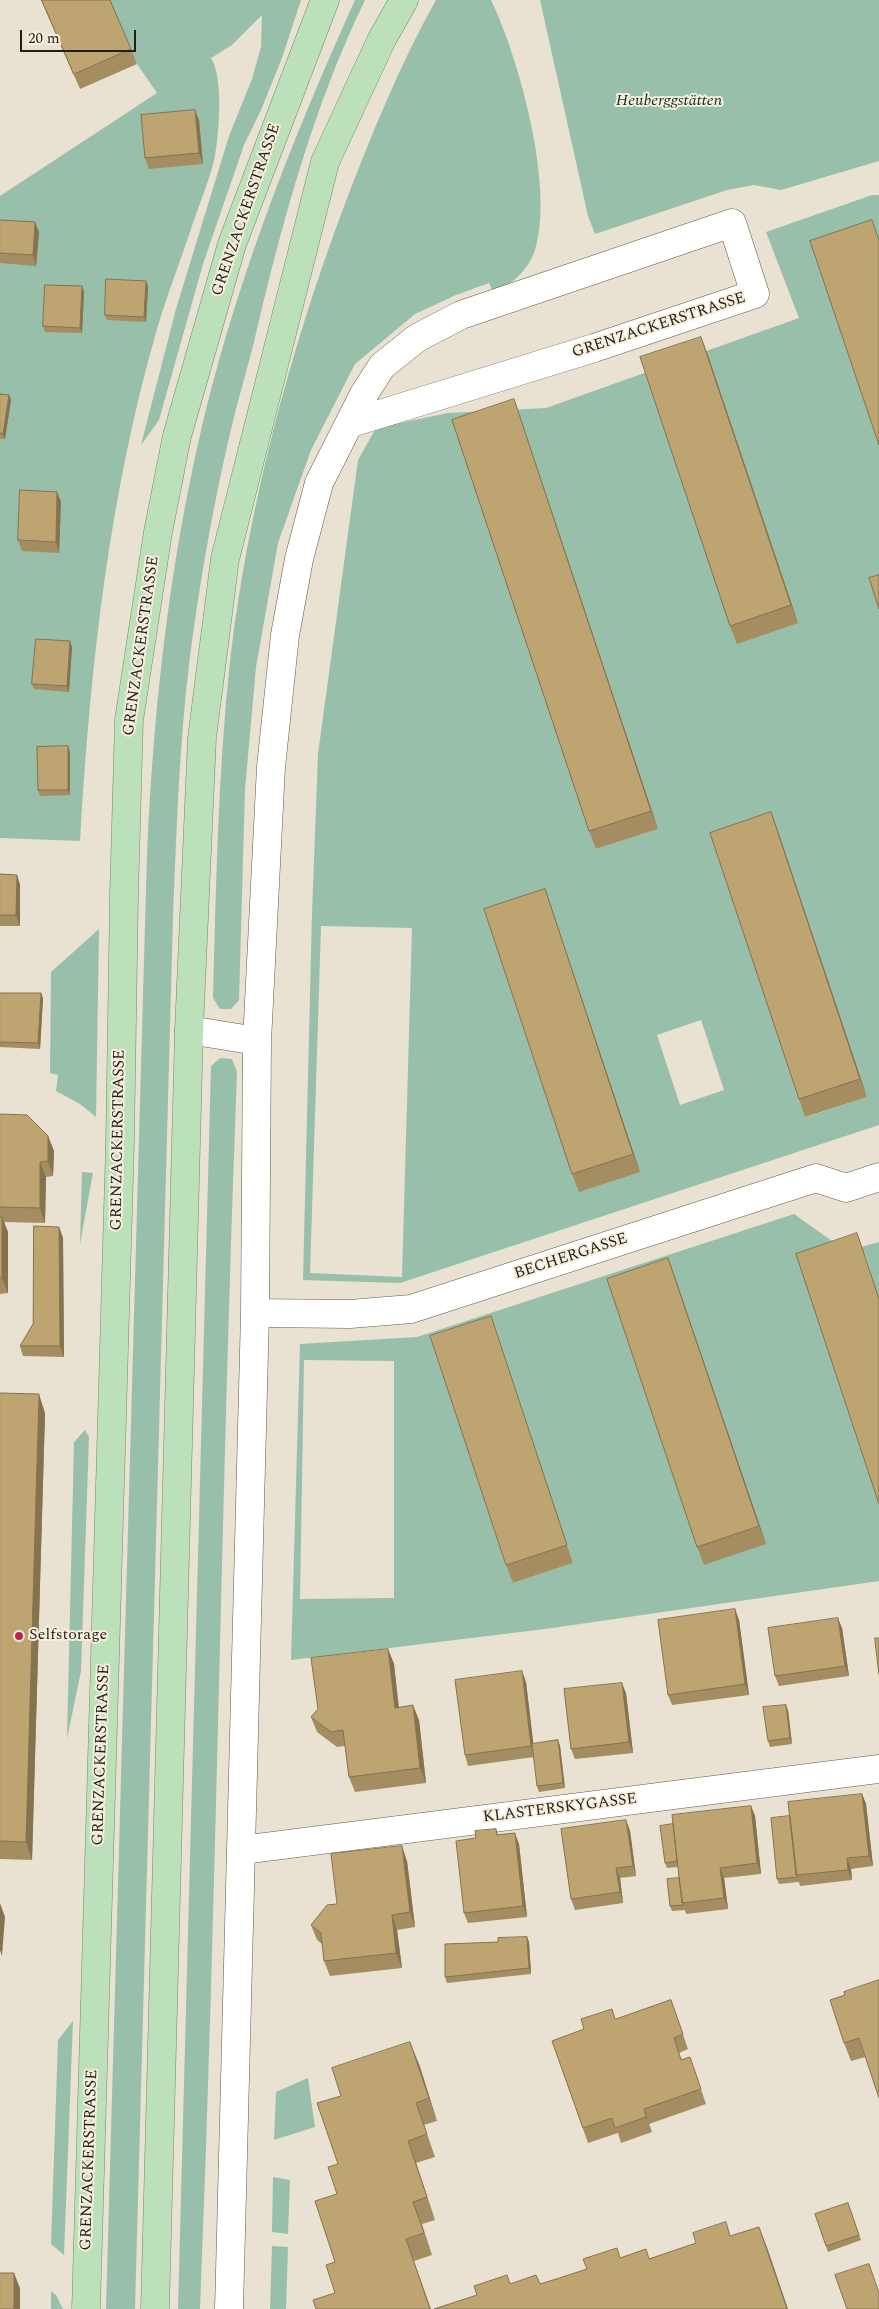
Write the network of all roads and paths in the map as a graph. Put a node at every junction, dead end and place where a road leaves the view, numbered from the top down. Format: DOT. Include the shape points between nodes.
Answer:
graph roads {
  1 [pos="325,0"];
  2 [pos="404,0"];
  3 [pos="350,423"];
  4 [pos="189,1030"];
  5 [pos="257,1042"];
  6 [pos="879,1176"];
  7 [pos="255,1313"];
  8 [pos="879,1769"];
  9 [pos="242,1850"];
  10 [pos="86,2309"];
  11 [pos="155,2309"];
  12 [pos="229,2309"];
  1 -- 10 [label="main road, GRENZACKERSTRASSE" via="232,244 176,436 129,720"];
  2 -- 4 [label="main road" via="381,41 325,162 225,559 202,738"];
  3 -- 3 [label="street, GRENZACKERSTRASSE" via="382,366 438,325 732,223 755,294 594,348"];
  3 -- 5 [label="street, GRENZACKERSTRASSE" via="319,483 299,559 285,635 271,767"];
  4 -- 5 [label="street"];
  4 -- 11 [label="main road"];
  5 -- 7 [label="street, GRENZACKERSTRASSE"];
  6 -- 7 [label="street, BECHERGASSE" via="846,1188 816,1178 412,1309 350,1314"];
  7 -- 9 [label="street, GRENZACKERSTRASSE"];
  8 -- 9 [label="street, KLASTERSKYGASSE"];
  9 -- 12 [label="street, GRENZACKERSTRASSE"];
}
